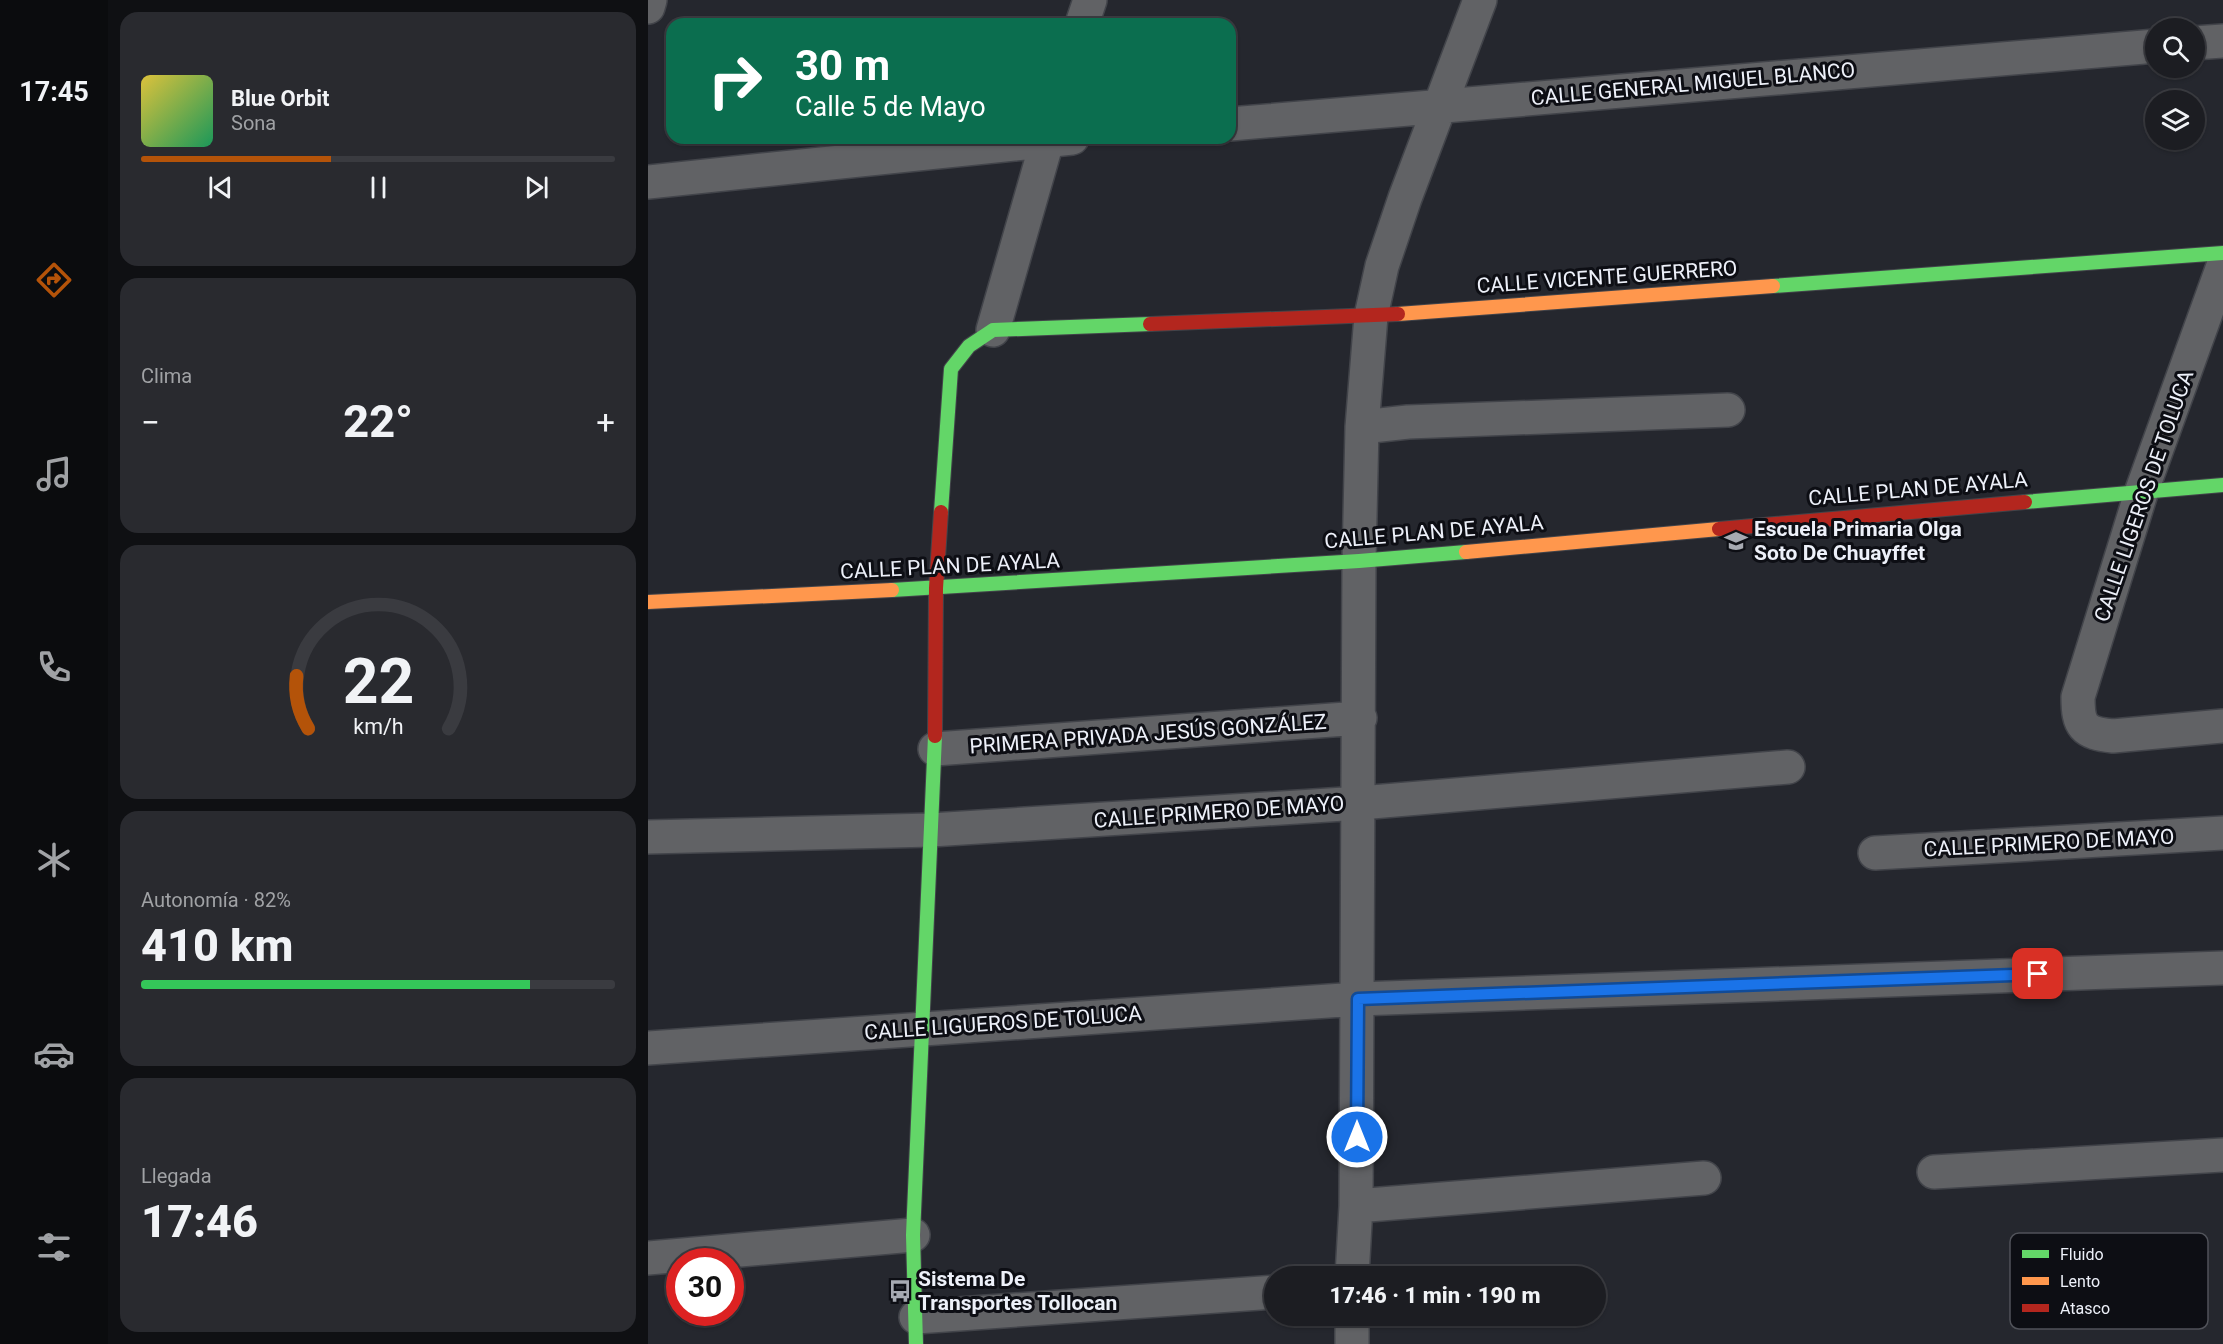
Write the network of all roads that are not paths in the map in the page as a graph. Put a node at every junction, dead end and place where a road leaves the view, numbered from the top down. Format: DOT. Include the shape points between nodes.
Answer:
graph roads {
  1 [pos="650,0"];
  2 [pos="1089,0"];
  3 [pos="1480,0"];
  4 [pos="648,7"];
  5 [pos="1084,18"];
  6 [pos="2223,40"];
  7 [pos="2205,42"];
  8 [pos="2145,47"];
  9 [pos="1441,105"];
  10 [pos="1236,123"];
  11 [pos="1009,144"];
  12 [pos="1054,144"];
  13 [pos="648,182"];
  14 [pos="2223,253"];
  15 [pos="2223,266"];
  16 [pos="1371,316"];
  17 [pos="993,330"];
  18 [pos="1728,410"];
  19 [pos="1362,428"];
  20 [pos="2223,484"];
  21 [pos="2142,490"];
  22 [pos="1359,561"];
  23 [pos="936,588"];
  24 [pos="648,602"];
  25 [pos="1360,718"];
  26 [pos="2223,726"];
  27 [pos="935,749"];
  28 [pos="1788,767"];
  29 [pos="1360,803"];
  30 [pos="931,830"];
  31 [pos="2223,833"];
  32 [pos="648,837"];
  33 [pos="1875,853"];
  34 [pos="2223,968"];
  35 [pos="1358,999"];
  36 [pos="923,1029"];
  37 [pos="648,1048"];
  38 [pos="2223,1155"];
  39 [pos="1934,1172"];
  40 [pos="1704,1178"];
  41 [pos="1356,1206"];
  42 [pos="913,1235"];
  43 [pos="648,1258"];
  44 [pos="1353,1266"];
  45 [pos="1264,1294"];
  46 [pos="1352,1326"];
  47 [pos="916,1331"];
  48 [pos="1352,1344"];
  1 -- 4 [label="street"];
  2 -- 5 [label="street"];
  3 -- 9 [label="street"];
  6 -- 7 [label="street"];
  8 -- 9 [label="street, CALLE GENERAL MIGUEL BLANCO"];
  9 -- 10 [label="street, CALLE GENERAL MIGUEL BLANCO"];
  9 -- 16 [label="street" via="1382,266"];
  11 -- 13 [label="street"];
  12 -- 17 [label="street"];
  14 -- 16 [label="street, CALLE VICENTE GUERRERO"];
  15 -- 21 [label="street, CALLE LIGEROS DE TOLUCA"];
  16 -- 17 [label="street, CALLE VICENTE GUERRERO"];
  16 -- 19 [label="street"];
  17 -- 23 [label="street" via="961,351 951,369"];
  18 -- 19 [label="street" via="1408,422"];
  19 -- 22 [label="street"];
  20 -- 21 [label="street, CALLE PLAN DE AYALA"];
  21 -- 22 [label="street, CALLE PLAN DE AYALA"];
  21 -- 26 [label="street, CALLE LIGEROS DE TOLUCA" via="2078,697 2078,715 2083,727 2113,736"];
  22 -- 23 [label="street, CALLE PLAN DE AYALA"];
  22 -- 25 [label="street"];
  23 -- 24 [label="street, CALLE PLAN DE AYALA"];
  23 -- 27 [label="street"];
  25 -- 27 [label="street, PRIMERA PRIVADA JESÚS GONZÁLEZ"];
  25 -- 29 [label="street"];
  27 -- 30 [label="street"];
  28 -- 29 [label="street, CALLE PRIMERO DE MAYO"];
  29 -- 30 [label="street, CALLE PRIMERO DE MAYO"];
  29 -- 35 [label="street"];
  30 -- 32 [label="street, CALLE PRIMERO DE MAYO"];
  30 -- 36 [label="street"];
  31 -- 33 [label="street, CALLE PRIMERO DE MAYO"];
  34 -- 35 [label="street, CALLE LIGUEROS DE TOLUCA"];
  35 -- 36 [label="street, CALLE LIGUEROS DE TOLUCA"];
  35 -- 41 [label="street"];
  36 -- 37 [label="street, CALLE LIGUEROS DE TOLUCA"];
  36 -- 42 [label="street"];
  38 -- 39 [label="street"];
  40 -- 41 [label="street"];
  41 -- 44 [label="street"];
  42 -- 43 [label="street"];
  42 -- 47 [label="street"];
  45 -- 47 [label="street"];
  46 -- 48 [label="street"];
}
